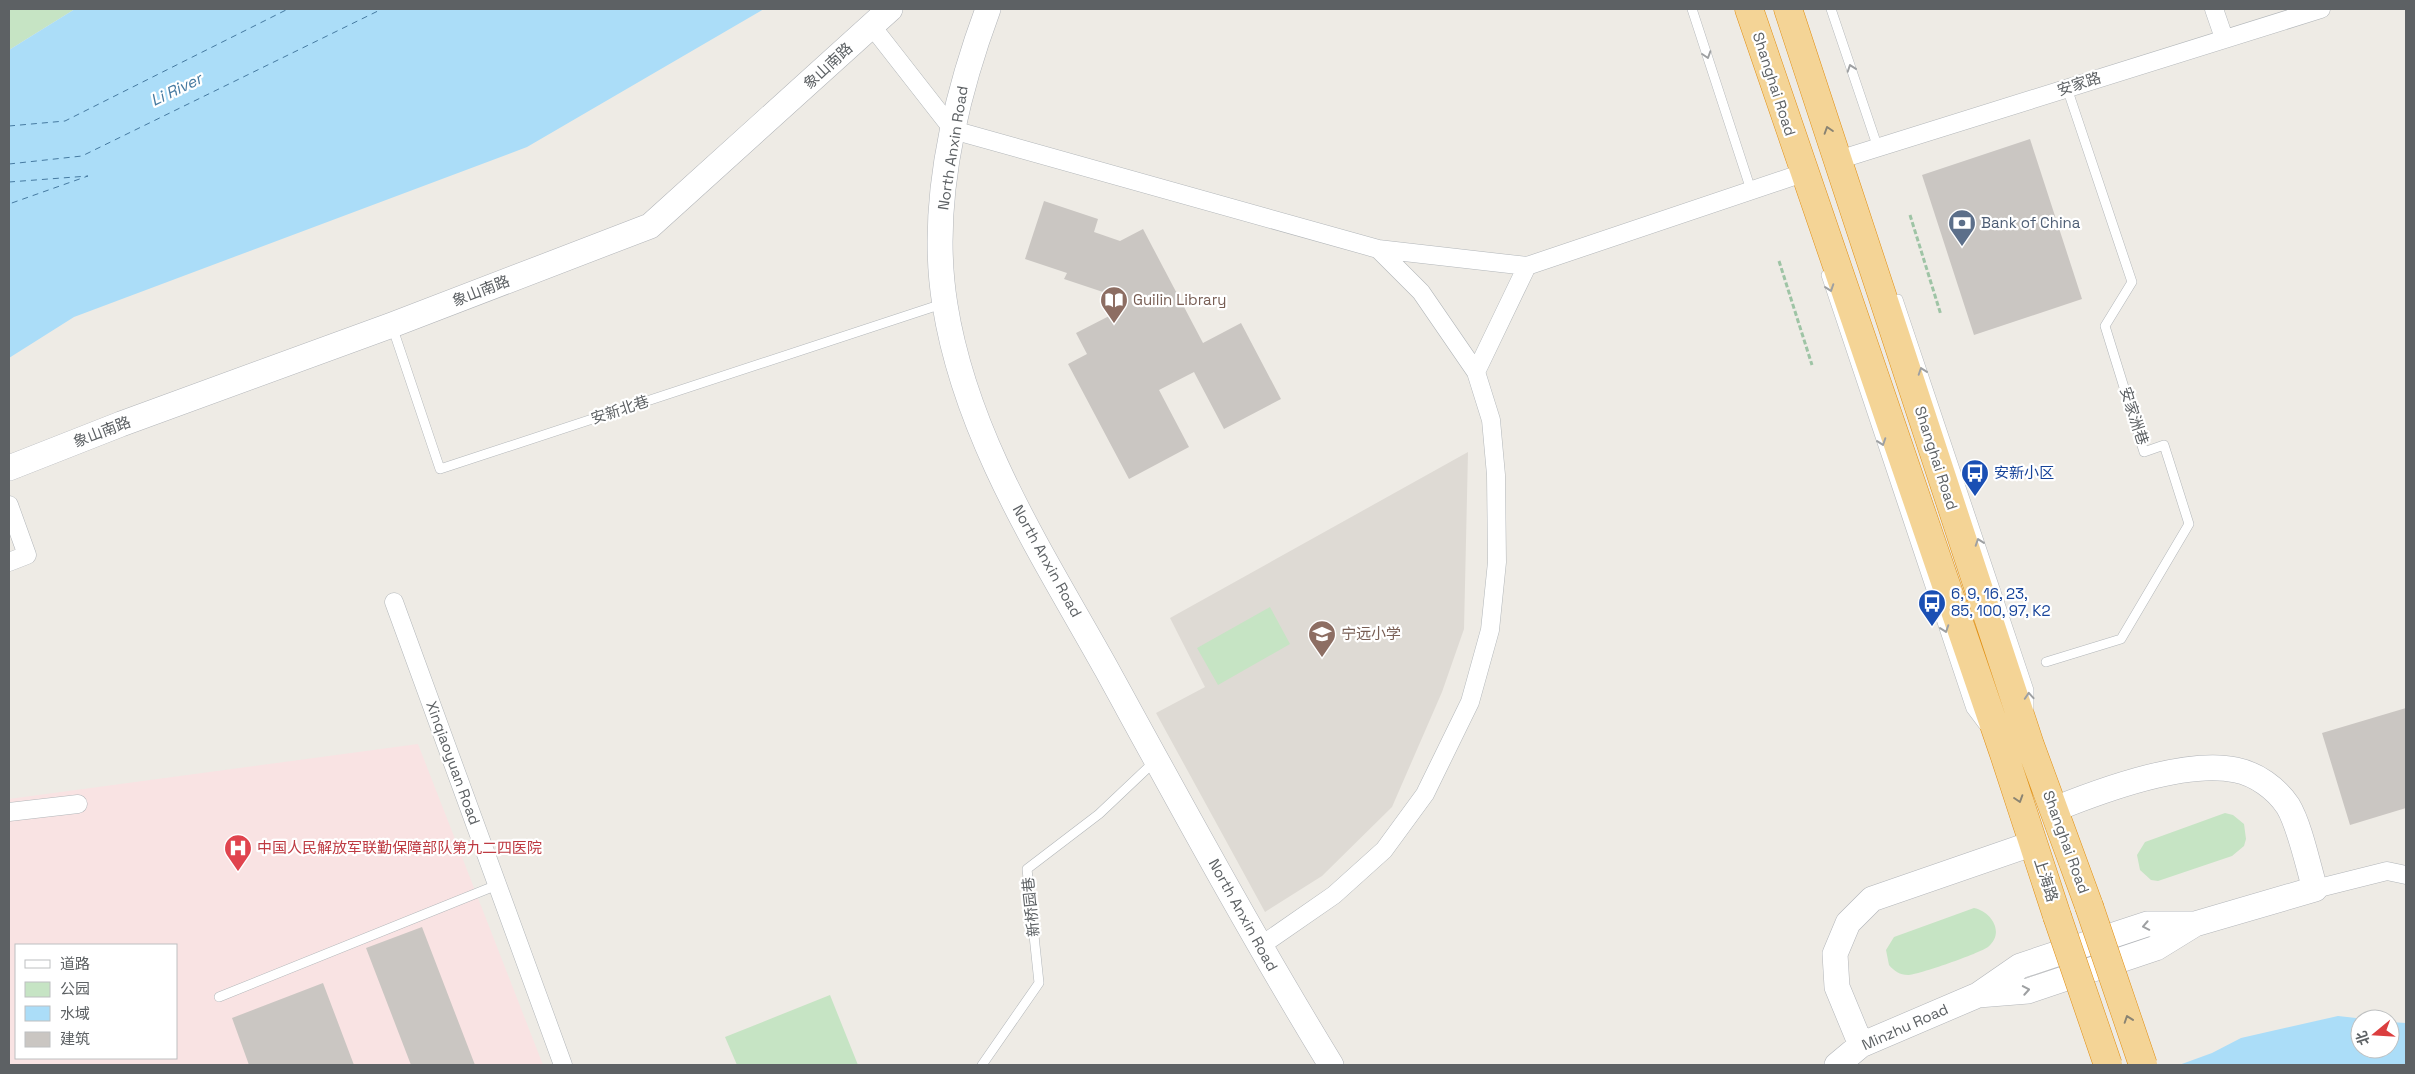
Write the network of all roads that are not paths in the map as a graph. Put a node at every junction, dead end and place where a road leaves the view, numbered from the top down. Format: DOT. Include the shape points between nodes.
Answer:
graph roads {
  1 [pos="890,9"];
  2 [pos="988,9"];
  3 [pos="1692,9"];
  4 [pos="1749,9"];
  5 [pos="1788,9"];
  6 [pos="1831,9"];
  7 [pos="2214,9"];
  8 [pos="2321,9"];
  9 [pos="872,25"];
  10 [pos="2224,38"];
  11 [pos="2067,88"];
  12 [pos="954,130"];
  13 [pos="1878,148"];
  14 [pos="1838,160"];
  15 [pos="1803,173"];
  16 [pos="1751,190"];
  17 [pos="1869,221"];
  18 [pos="1814,229"];
  19 [pos="1378,249"];
  20 [pos="1528,266"];
  21 [pos="1823,267"];
  22 [pos="1896,294"];
  23 [pos="945,303"];
  24 [pos="392,326"];
  25 [pos="1476,372"];
  26 [pos="9,468"];
  27 [pos="9,505"];
  28 [pos="9,562"];
  29 [pos="394,602"];
  30 [pos="2046,662"];
  31 [pos="2030,745"];
  32 [pos="2004,754"];
  33 [pos="1156,760"];
  34 [pos="78,804"];
  35 [pos="2055,809"];
  36 [pos="9,812"];
  37 [pos="2034,843"];
  38 [pos="2406,875"];
  39 [pos="497,885"];
  40 [pos="2315,889"];
  41 [pos="1259,947"];
  42 [pos="219,997"];
  43 [pos="1861,1045"];
  44 [pos="563,1065"];
  45 [pos="982,1065"];
  46 [pos="1331,1065"];
  47 [pos="1837,1065"];
  48 [pos="2108,1065"];
  49 [pos="2143,1065"];
  1 -- 9 [label="street, 象山南路"];
  2 -- 12 [label="street, North Anxin Road" via="966,72"];
  3 -- 16 [label="lane, one-way"];
  4 -- 15 [label="highway, Shanghai Road"];
  14 -- 5 [label="highway, Shanghai Road, one-way"];
  13 -- 6 [label="lane, one-way"];
  7 -- 10 [label="street"];
  8 -- 10 [label="street, 安家路"];
  9 -- 12 [label="street"];
  9 -- 24 [label="street, 象山南路" via="650,226"];
  10 -- 11 [label="street, 安家路"];
  11 -- 13 [label="street, 安家路"];
  11 -- 30 [label="lane, 安家洲巷" via="2132,282 2106,326 2144,452 2164,445 2189,524 2121,639"];
  12 -- 19 [label="street"];
  12 -- 23 [label="street, North Anxin Road" via="944,186 940,244"];
  13 -- 14 [label="street, 安家路"];
  14 -- 17 [label="lane"];
  14 -- 31 [label="highway, Shanghai Road"];
  15 -- 16 [label="street"];
  15 -- 18 [label="lane"];
  15 -- 32 [label="highway, Shanghai Road"];
  16 -- 20 [label="street"];
  19 -- 20 [label="street"];
  19 -- 25 [label="street" via="1421,292"];
  20 -- 25 [label="street"];
  21 -- 32 [label="lane, one-way" via="1971,709"];
  31 -- 22 [label="lane, one-way" via="2029,690"];
  23 -- 24 [label="lane, 安新北巷" via="440,469"];
  23 -- 33 [label="street, North Anxin Road" via="956,361 995,462 1019,512"];
  24 -- 26 [label="street, 象山南路" via="130,420"];
  25 -- 41 [label="street" via="1491,420 1496,475 1497,562 1490,630 1470,702 1425,794 1384,850 1334,895"];
  27 -- 28 [label="street" via="27,555"];
  29 -- 39 [label="street, Xinqiaoyuan Road"];
  31 -- 35 [label="highway, Shanghai Road"];
  32 -- 37 [label="highway, Shanghai Road, one-way"];
  33 -- 41 [label="street, North Anxin Road"];
  33 -- 45 [label="lane, 新桥园巷" via="1099,814 1026,869 1039,983"];
  34 -- 36 [label="street"];
  35 -- 40 [label="street" via="2174,772 2206,768 2236,770 2266,782 2288,806"];
  49 -- 35 [label="highway, Shanghai Road, one-way, bridge"];
  37 -- 43 [label="street" via="1872,899 1848,923 1835,954 1837,987"];
  37 -- 48 [label="highway, 上海路, bridge"];
  38 -- 40 [label="street" via="2387,871"];
  39 -- 42 [label="lane"];
  39 -- 44 [label="street, Xinqiaoyuan Road"];
  40 -- 43 [label="street, Minzhu Road" via="2195,924 2156,948 2028,991 1978,995"];
  41 -- 46 [label="street, North Anxin Road"];
  43 -- 47 [label="street, Minzhu Road"];
}
